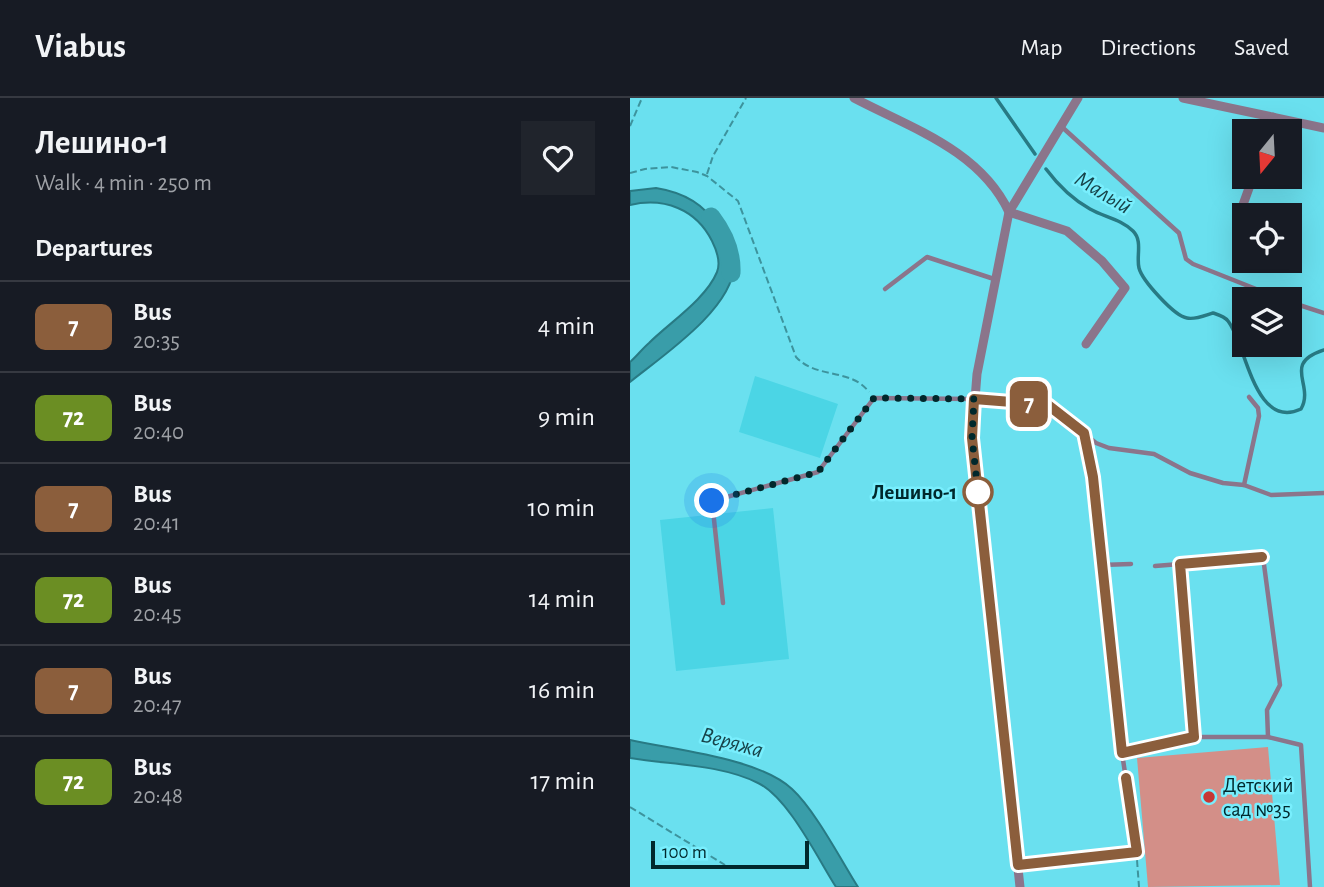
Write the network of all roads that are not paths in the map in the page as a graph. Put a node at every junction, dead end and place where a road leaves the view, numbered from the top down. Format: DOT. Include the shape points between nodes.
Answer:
graph roads {
  1 [pos="854,98"];
  2 [pos="1078,98"];
  3 [pos="1183,98"];
  4 [pos="1273,117"];
  5 [pos="1062,127"];
  6 [pos="1324,128"];
  7 [pos="1009,212"];
  8 [pos="994,279"];
  9 [pos="1251,287"];
  10 [pos="885,289"];
  11 [pos="1302,306"];
  12 [pos="1324,313"];
  13 [pos="1086,344"];
  14 [pos="1249,397"];
  15 [pos="974,399"];
  16 [pos="1084,433"];
  17 [pos="1244,485"];
  18 [pos="1324,493"];
  19 [pos="1131,564"];
  20 [pos="1180,564"];
  21 [pos="1101,565"];
  22 [pos="1155,566"];
  23 [pos="723,603"];
  24 [pos="1194,737"];
  25 [pos="1268,737"];
  26 [pos="1122,753"];
  27 [pos="1018,865"];
  28 [pos="1020,887"];
  29 [pos="1310,887"];
  1 -- 7 [label="street" via="965,158 986,176"];
  2 -- 5 [label="street"];
  3 -- 4 [label="street"];
  4 -- 6 [label="street"];
  5 -- 7 [label="street"];
  5 -- 9 [label="lane" via="1179,233 1186,258 1193,264"];
  7 -- 8 [label="street"];
  7 -- 13 [label="street" via="1067,230 1125,288"];
  8 -- 10 [label="lane" via="927,257"];
  8 -- 15 [label="street"];
  11 -- 12 [label="lane"];
  14 -- 17 [label="lane" via="1259,416"];
  15 -- 16 [label="lane" via="1048,405"];
  15 -- 23 [label="lane" via="874,398 818,472 712,501"];
  15 -- 27 [label="street" via="972,438"];
  16 -- 17 [label="lane" via="1109,448 1154,454 1190,473"];
  16 -- 21 [label="lane"];
  17 -- 18 [label="lane" via="1278,496"];
  19 -- 21 [label="lane"];
  20 -- 22 [label="lane"];
  20 -- 24 [label="lane"];
  20 -- 25 [label="lane" via="1262,557 1280,685 1267,710"];
  21 -- 26 [label="lane"];
  24 -- 25 [label="lane"];
  24 -- 26 [label="lane"];
  25 -- 29 [label="lane" via="1301,745"];
  26 -- 27 [label="lane" via="1137,852"];
  27 -- 28 [label="street"];
}
